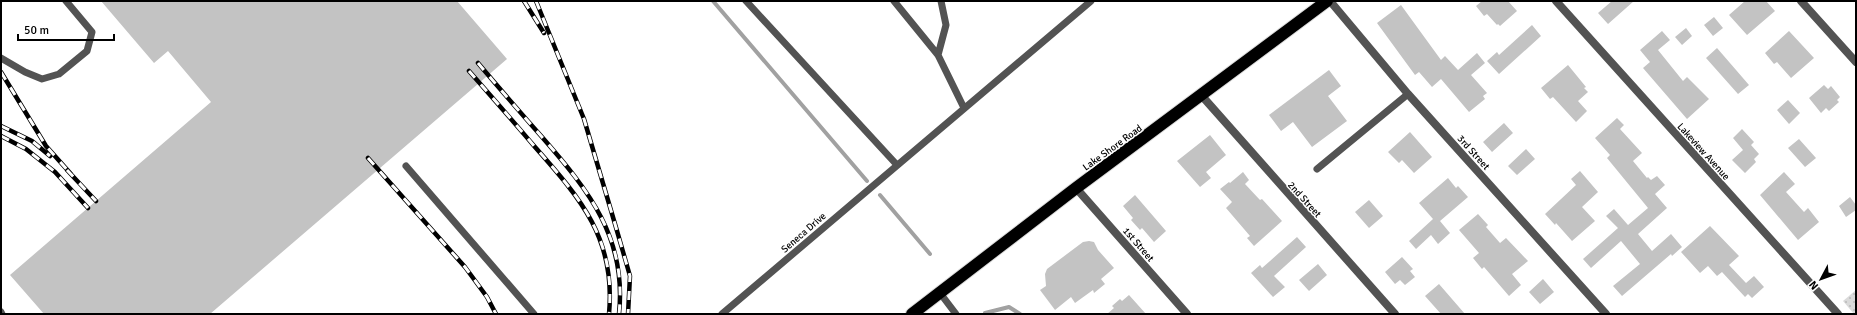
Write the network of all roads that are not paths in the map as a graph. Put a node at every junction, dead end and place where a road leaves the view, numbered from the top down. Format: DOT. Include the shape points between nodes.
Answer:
graph roads {
  1 [pos="66,1"];
  2 [pos="746,1"];
  3 [pos="894,1"];
  4 [pos="941,1"];
  5 [pos="1091,1"];
  6 [pos="1328,1"];
  7 [pos="1556,1"];
  8 [pos="1801,1"];
  9 [pos="938,55"];
  10 [pos="1,58"];
  11 [pos="1856,62"];
  12 [pos="1408,94"];
  13 [pos="1202,96"];
  14 [pos="964,108"];
  15 [pos="897,165"];
  16 [pos="406,166"];
  17 [pos="1317,169"];
  18 [pos="1076,188"];
  19 [pos="940,293"];
  20 [pos="534,314"];
  21 [pos="722,314"];
  22 [pos="912,314"];
  23 [pos="956,314"];
  24 [pos="1187,314"];
  25 [pos="1395,314"];
  26 [pos="1606,314"];
  27 [pos="1838,314"];
  1 -- 10 [label="lane" via="92,32 87,51 59,74 42,79"];
  2 -- 15 [label="lane"];
  3 -- 9 [label="lane"];
  4 -- 9 [label="lane" via="946,25"];
  5 -- 14 [label="lane, Seneca Drive"];
  6 -- 12 [label="street, 3rd Street"];
  6 -- 13 [label="highway, Lake Shore Road"];
  7 -- 27 [label="street, Lakeview Avenue"];
  8 -- 11 [label="street"];
  9 -- 14 [label="lane"];
  12 -- 17 [label="lane"];
  12 -- 26 [label="street, 3rd Street"];
  13 -- 18 [label="highway, Lake Shore Road"];
  13 -- 25 [label="street, 2nd Street"];
  14 -- 15 [label="lane, Seneca Drive"];
  15 -- 21 [label="lane, Seneca Drive"];
  16 -- 20 [label="lane"];
  18 -- 19 [label="highway, Lake Shore Road"];
  18 -- 24 [label="street, 1st Street"];
  19 -- 22 [label="highway, Lake Shore Road"];
  19 -- 23 [label="lane"];
}
